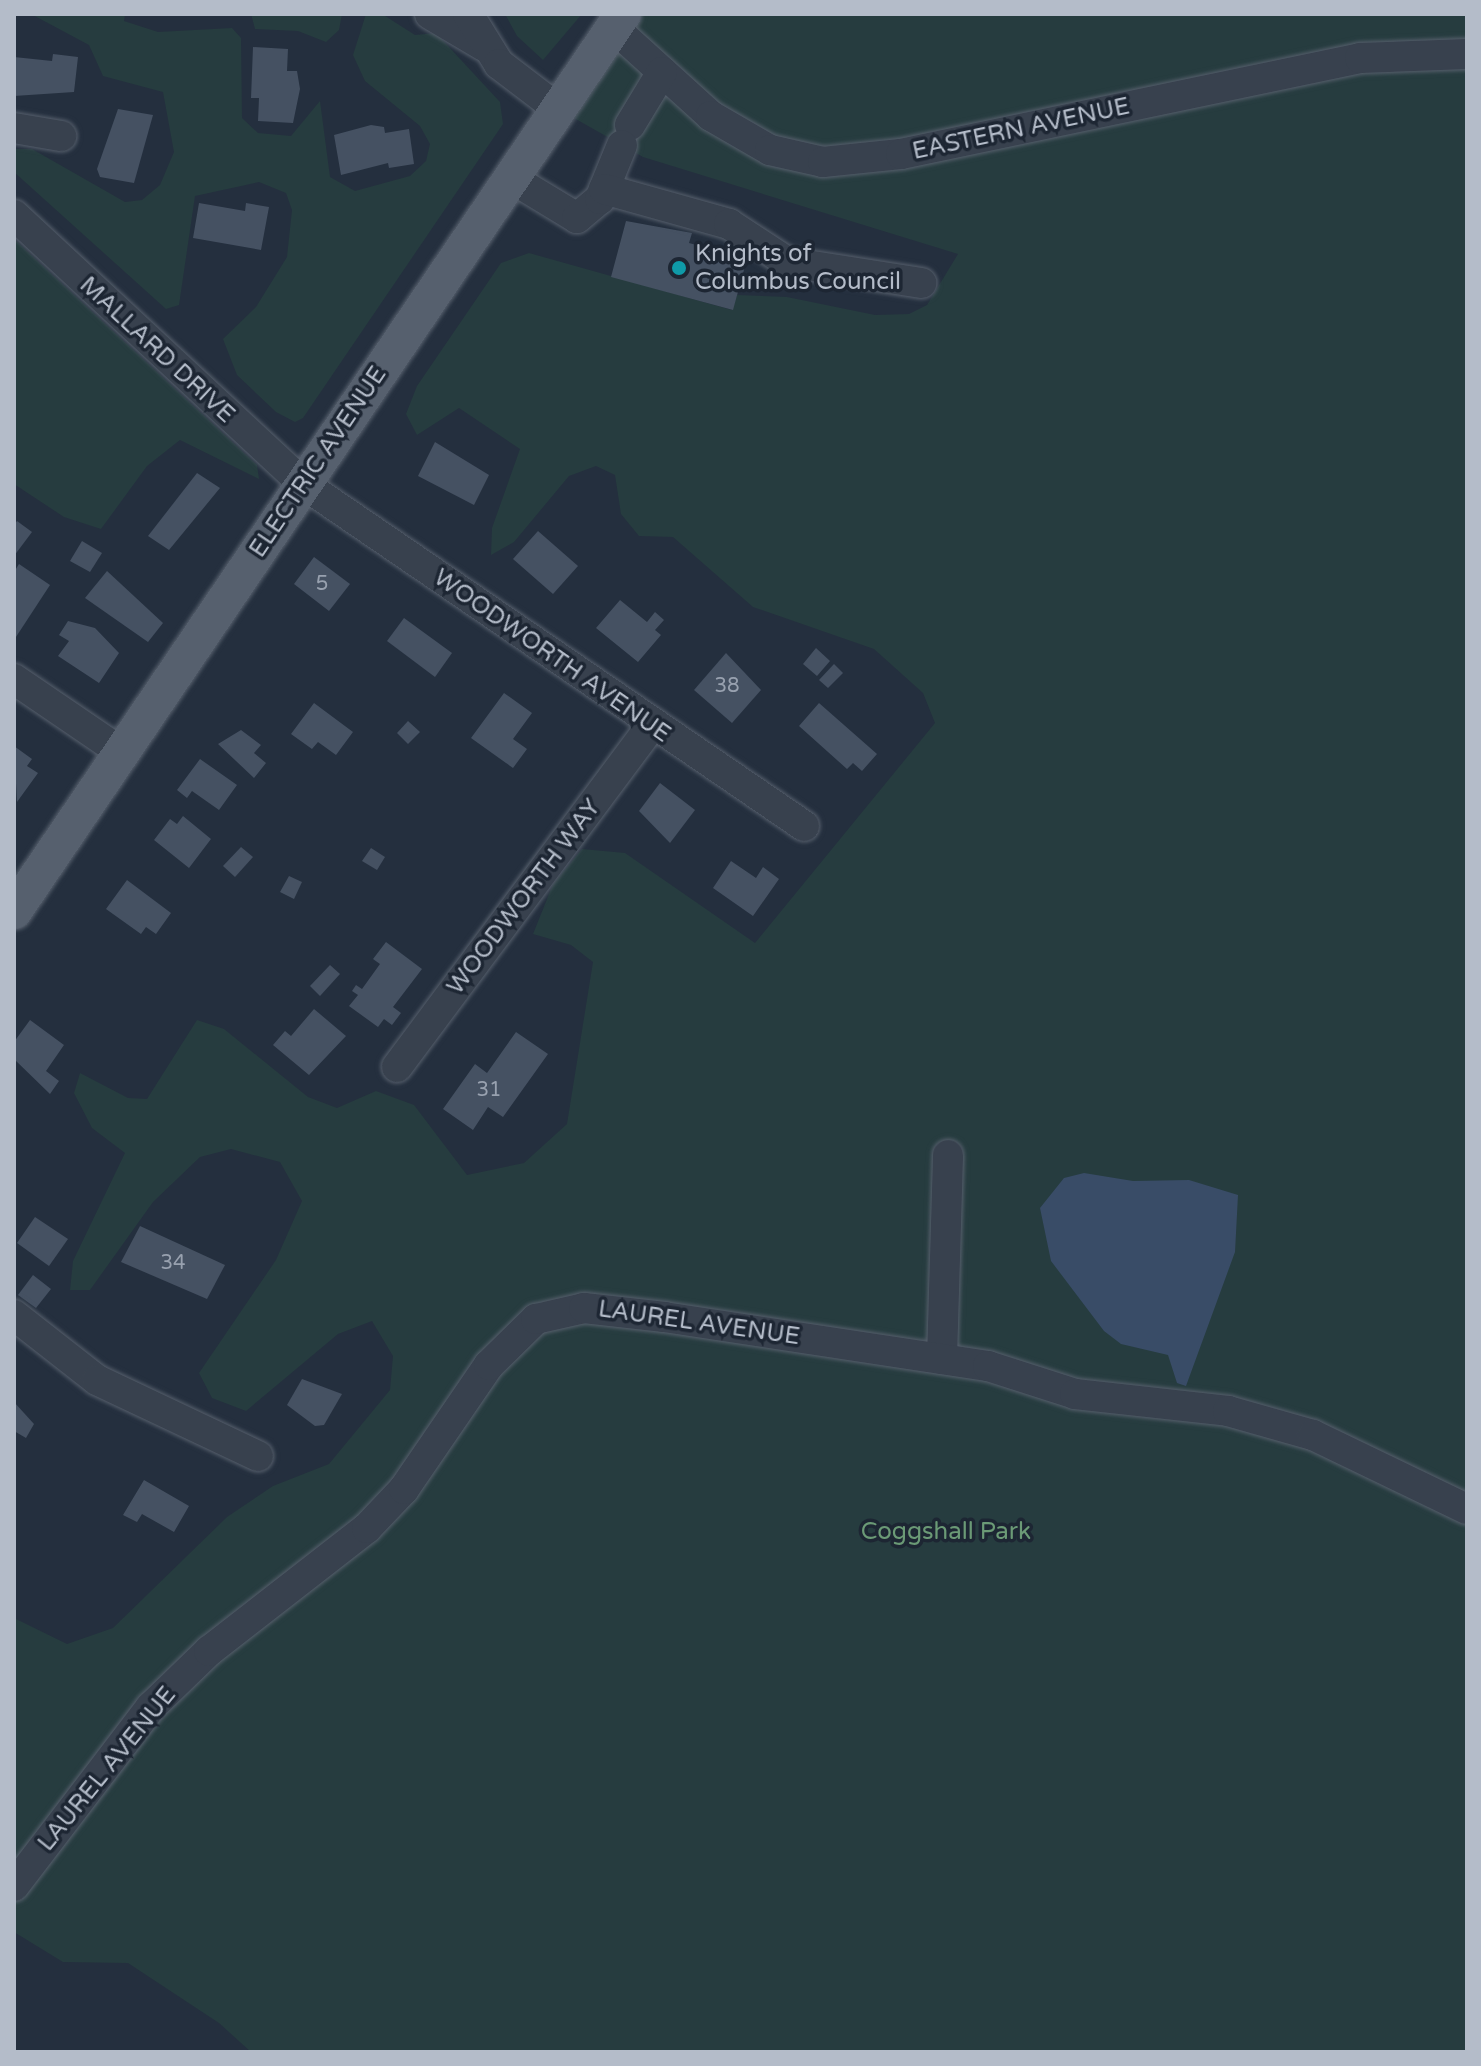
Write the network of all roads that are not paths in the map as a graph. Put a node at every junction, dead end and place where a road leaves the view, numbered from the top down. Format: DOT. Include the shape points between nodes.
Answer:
graph roads {
  1 [pos="430,14"];
  2 [pos="468,14"];
  3 [pos="619,21"];
  4 [pos="484,46"];
  5 [pos="1467,54"];
  6 [pos="662,72"];
  7 [pos="558,109"];
  8 [pos="14,128"];
  9 [pos="61,136"];
  10 [pos="511,178"];
  11 [pos="604,189"];
  12 [pos="14,215"];
  13 [pos="921,283"];
  14 [pos="302,483"];
  15 [pos="14,679"];
  16 [pos="651,726"];
  17 [pos="124,754"];
  18 [pos="804,826"];
  19 [pos="14,911"];
  20 [pos="397,1067"];
  21 [pos="948,1155"];
  22 [pos="14,1315"];
  23 [pos="942,1359"];
  24 [pos="258,1456"];
  25 [pos="1467,1509"];
  26 [pos="14,1886"];
  1 -- 4 [label="street"];
  2 -- 4 [label="street"];
  3 -- 6 [label="street, EASTERN AVENUE"];
  3 -- 7 [label="main road, ELECTRIC AVENUE"];
  4 -- 7 [label="street"];
  5 -- 6 [label="street, EASTERN AVENUE" via="1360,58 901,154 823,162 770,150 711,116"];
  6 -- 11 [label="street" via="626,135"];
  7 -- 10 [label="main road, ELECTRIC AVENUE"];
  8 -- 9 [label="street"];
  10 -- 11 [label="street" via="577,218 594,207"];
  10 -- 14 [label="main road, ELECTRIC AVENUE"];
  11 -- 13 [label="street" via="729,224 787,262"];
  12 -- 14 [label="street, MALLARD DRIVE"];
  14 -- 16 [label="street, WOODWORTH AVENUE"];
  14 -- 17 [label="main road, ELECTRIC AVENUE"];
  15 -- 17 [label="street"];
  16 -- 18 [label="street, WOODWORTH AVENUE"];
  16 -- 20 [label="street, WOODWORTH WAY"];
  17 -- 19 [label="main road, ELECTRIC AVENUE"];
  21 -- 23 [label="street"];
  22 -- 24 [label="street" via="97,1380"];
  23 -- 25 [label="street, LAUREL AVENUE" via="1075,1394 1228,1411 1299,1431"];
  23 -- 26 [label="street, LAUREL AVENUE" via="584,1308 536,1319 489,1365 404,1489 367,1528 209,1651 151,1707"];
}
